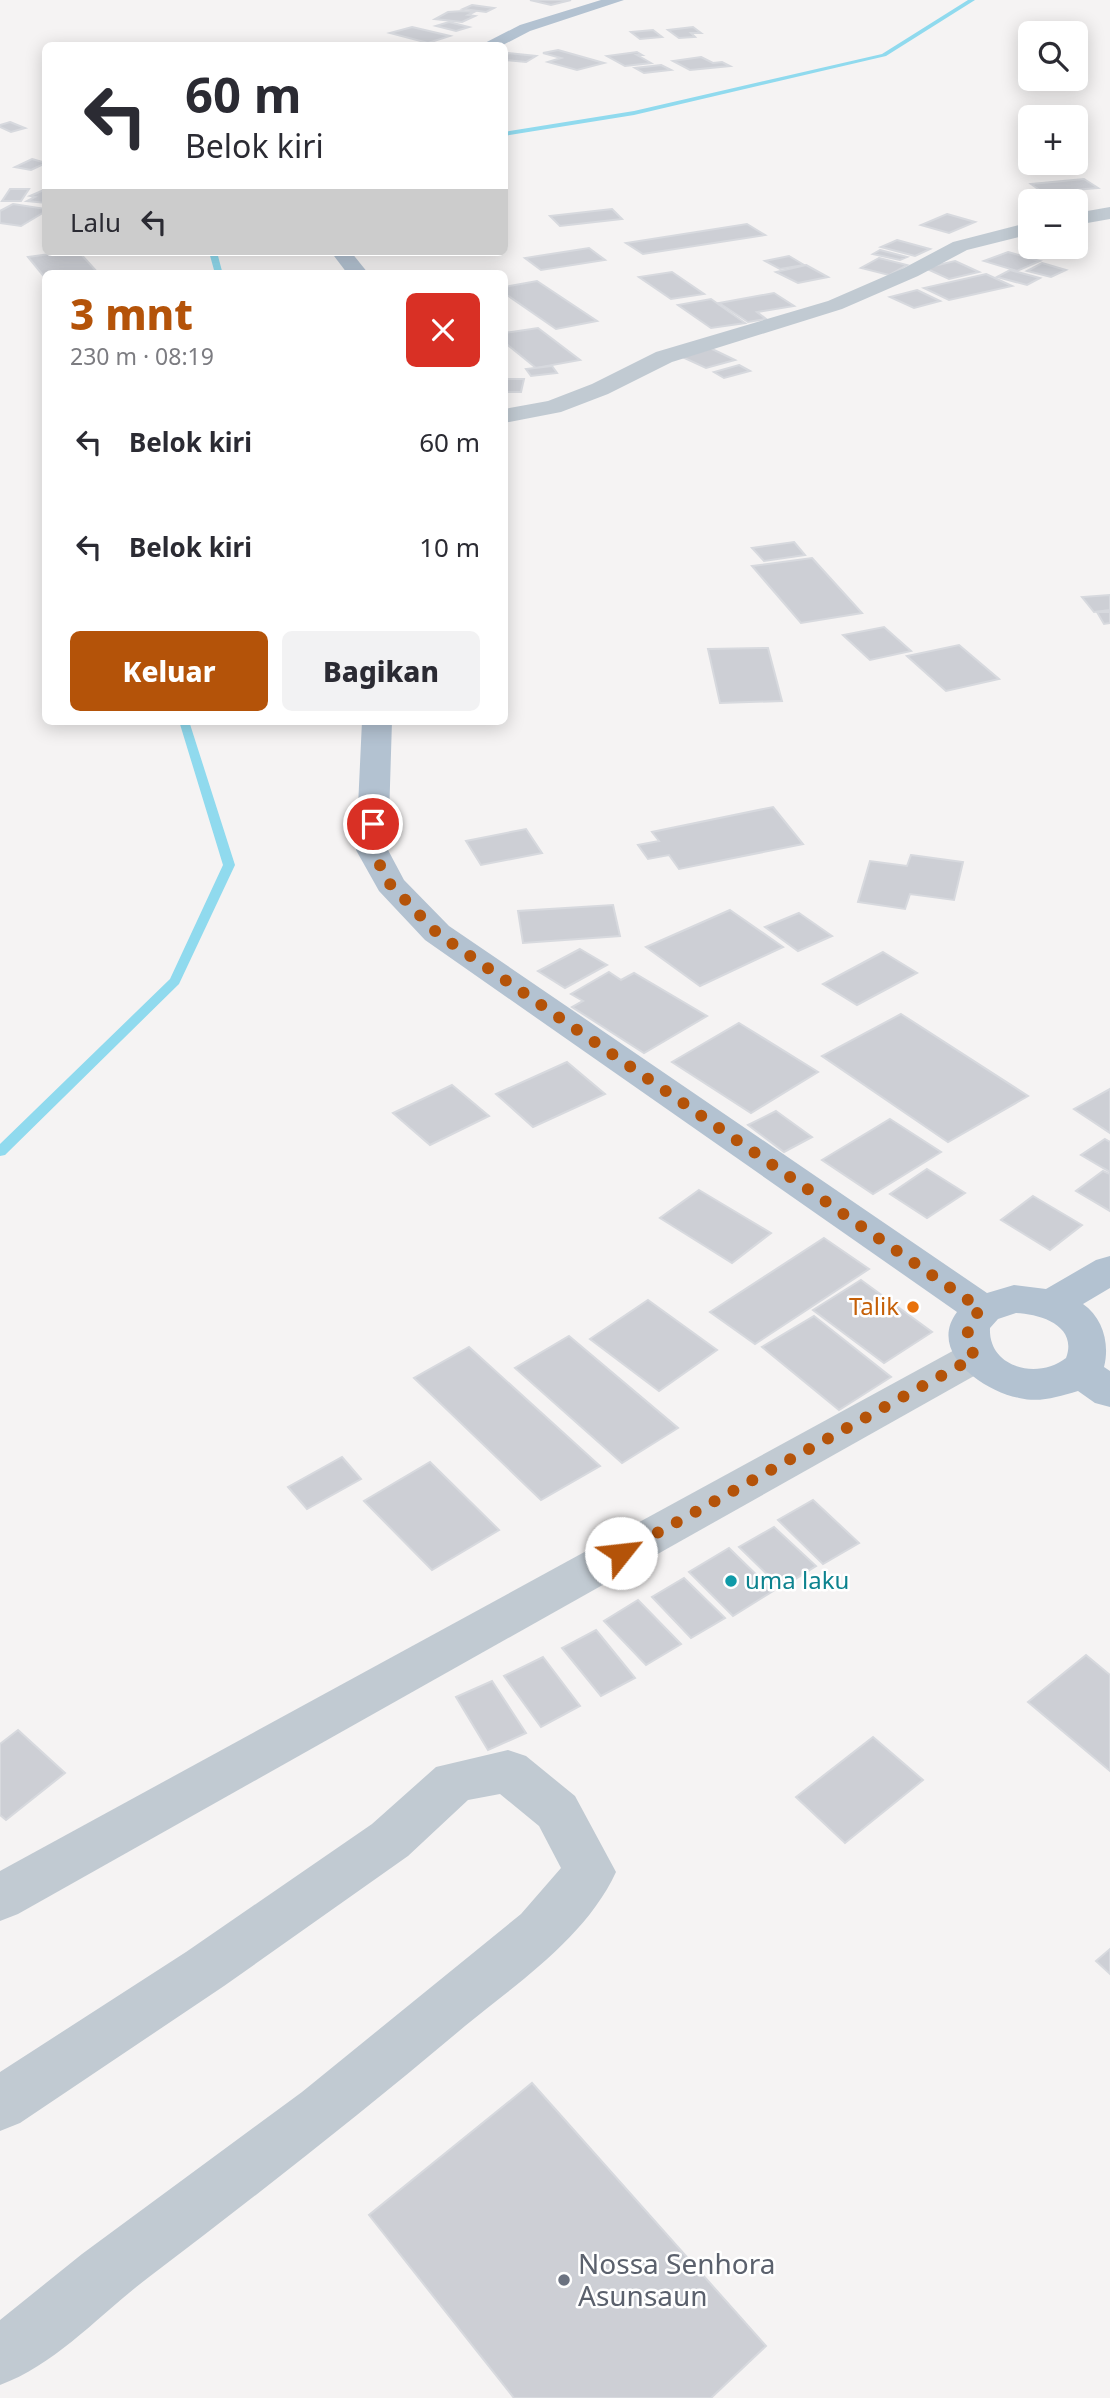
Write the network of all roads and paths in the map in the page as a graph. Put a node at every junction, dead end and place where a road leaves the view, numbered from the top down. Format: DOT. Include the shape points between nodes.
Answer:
graph roads {
  1 [pos="617,0"];
  2 [pos="495,42"];
  3 [pos="1110,213"];
  4 [pos="1088,217"];
  5 [pos="1018,231"];
  6 [pos="344,256"];
  7 [pos="356,270"];
  8 [pos="508,415"];
  9 [pos="377,725"];
  10 [pos="1110,1270"];
  11 [pos="1051,1304"];
  12 [pos="981,1309"];
  13 [pos="975,1357"];
  14 [pos="1095,1382"];
  15 [pos="0,1898"];
  16 [pos="0,2104"];
  17 [pos="0,2354"];
  1 -- 2 [label="main road" via="525,28"];
  3 -- 4 [label="street"];
  5 -- 8 [label="street" via="960,246 835,305 663,357 553,407"];
  6 -- 7 [label="main road"];
  9 -- 12 [label="main road" via="372,850 390,884 437,933"];
  10 -- 11 [label="main road"];
  11 -- 12 [label="main road" via="1014,1299"];
  11 -- 14 [label="main road" via="1083,1328 1090,1343"];
  12 -- 13 [label="main road" via="967,1331 967,1344"];
  13 -- 14 [label="main road" via="991,1372 1013,1382"];
  13 -- 15 [label="street"];
  16 -- 17 [label="street" via="390,1840 454,1782 508,1771 557,1811 590,1872 540,1931 322,2111"];
}
